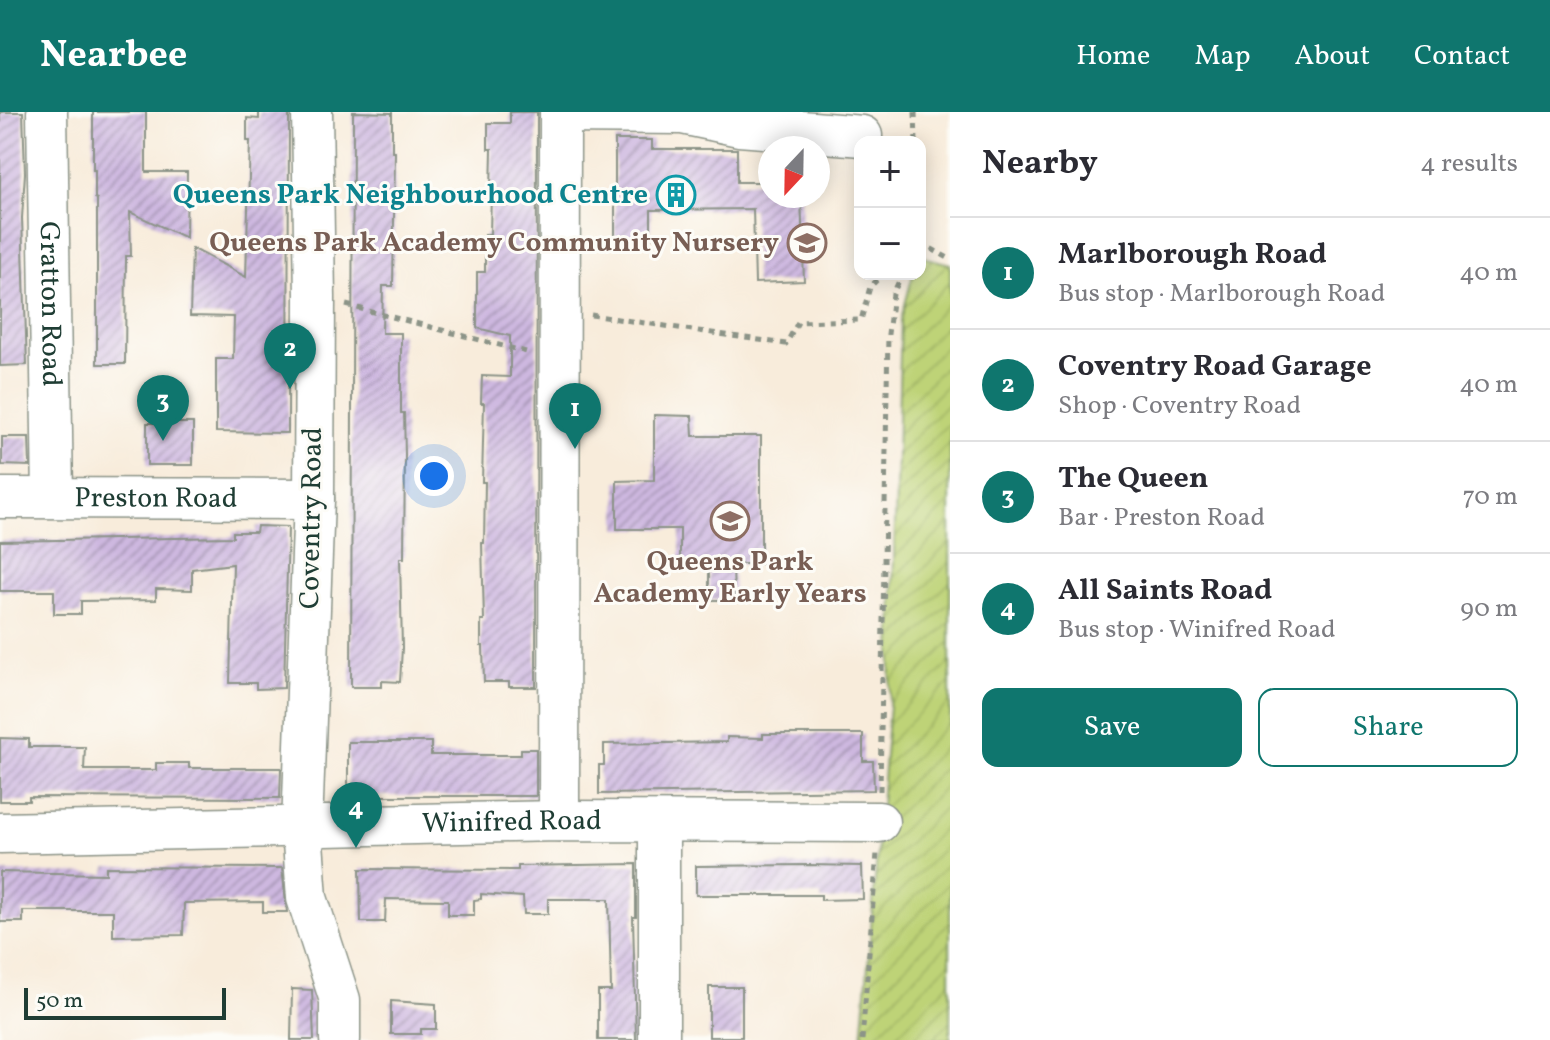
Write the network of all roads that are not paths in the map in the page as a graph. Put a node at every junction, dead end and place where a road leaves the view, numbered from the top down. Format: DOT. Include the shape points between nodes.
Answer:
graph roads {
  1 [pos="47,112"];
  2 [pos="312,112"];
  3 [pos="560,112"];
  4 [pos="862,136"];
  5 [pos="53,497"];
  6 [pos="0,498"];
  7 [pos="314,499"];
  8 [pos="559,821"];
  9 [pos="879,822"];
  10 [pos="659,823"];
  11 [pos="302,828"];
  12 [pos="0,833"];
  13 [pos="340,1040"];
  14 [pos="659,1040"];
  1 -- 5 [label="street, Gratton Road"];
  2 -- 7 [label="street, Coventry Road"];
  3 -- 4 [label="street" via="682,114 739,126"];
  3 -- 8 [label="street"];
  5 -- 6 [label="street, Preston Road"];
  5 -- 7 [label="street, Preston Road"];
  7 -- 11 [label="street, Coventry Road"];
  8 -- 10 [label="street, Winifred Road"];
  8 -- 11 [label="street, Winifred Road"];
  9 -- 10 [label="street, Winifred Road"];
  10 -- 14 [label="street"];
  11 -- 12 [label="street, Winifred Road"];
  11 -- 13 [label="street, Coventry Road" via="307,898 340,1000"];
}
